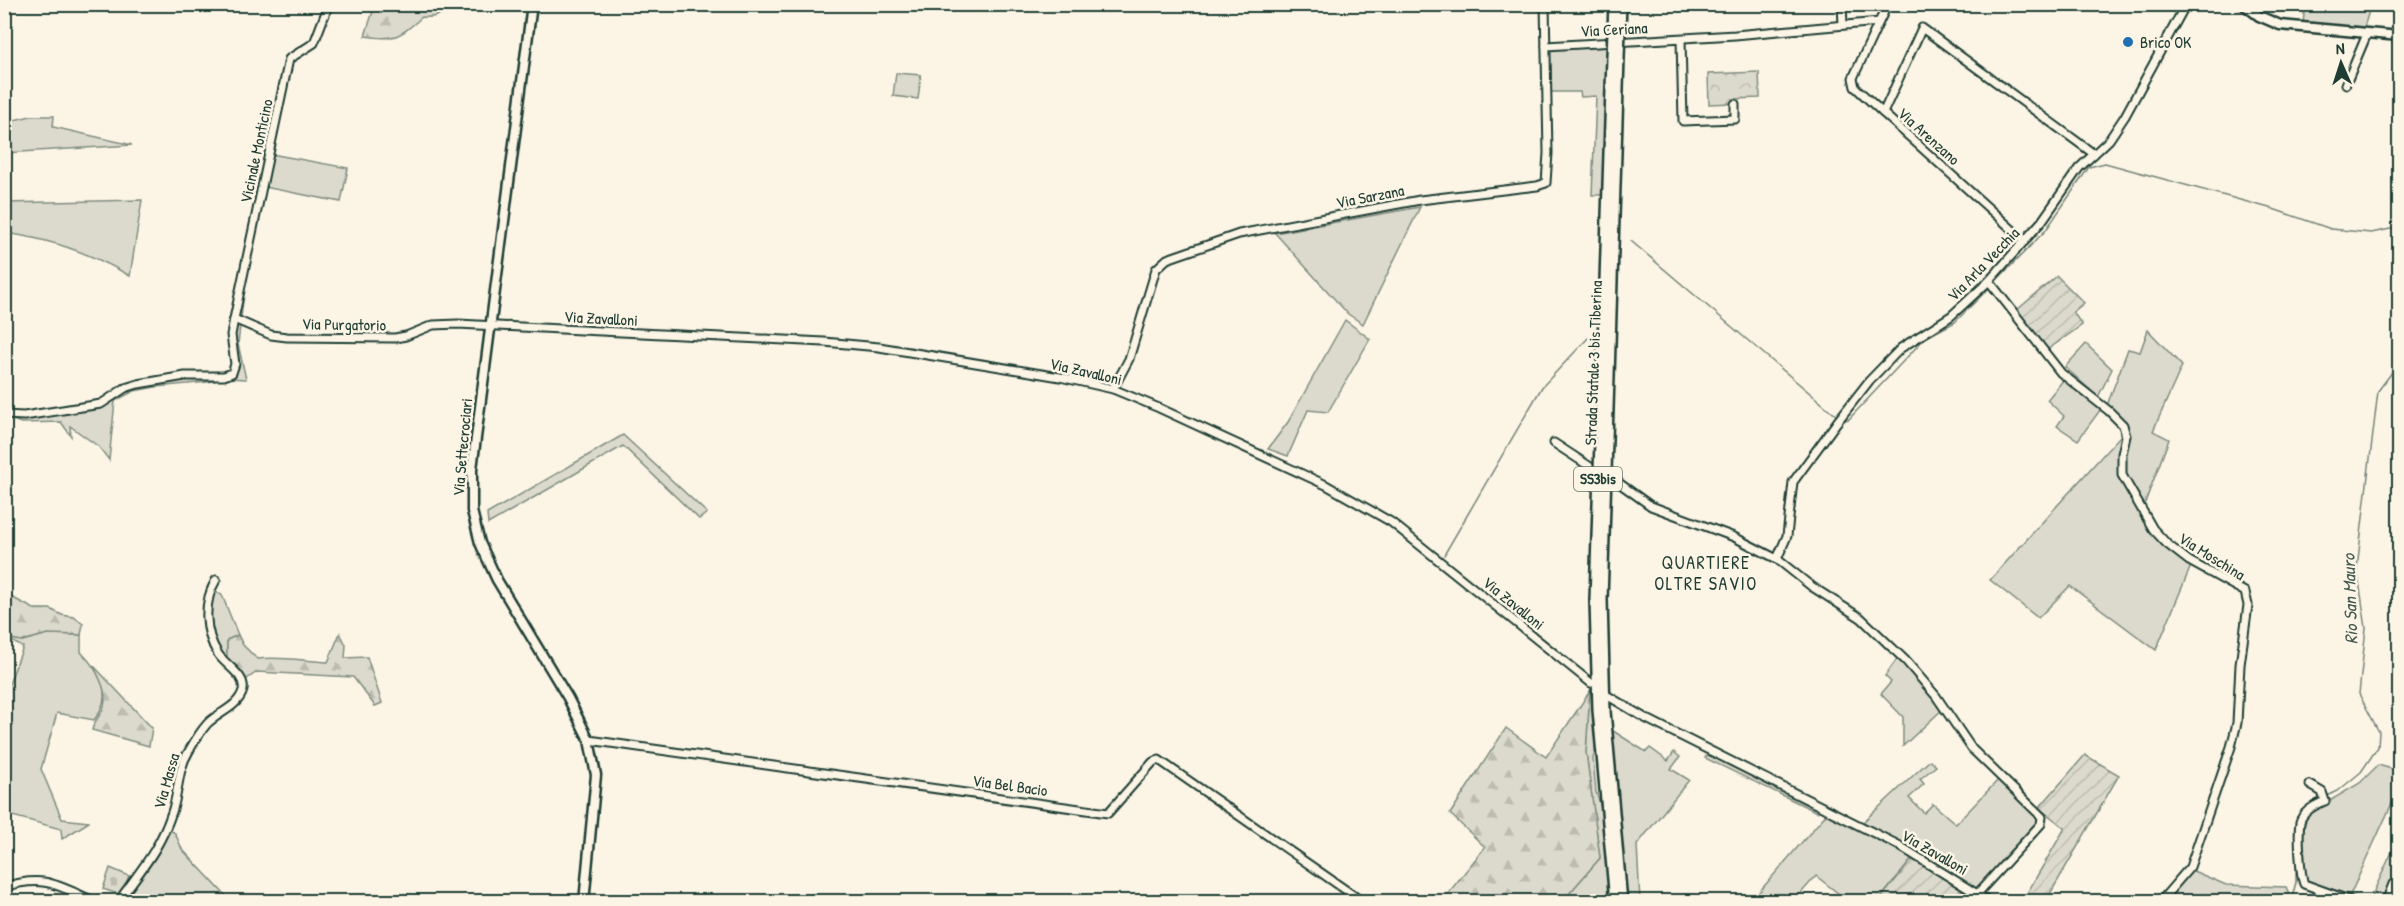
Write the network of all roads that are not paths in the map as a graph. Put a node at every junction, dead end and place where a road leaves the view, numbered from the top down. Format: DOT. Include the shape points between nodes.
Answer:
graph roads {
  1 [pos="329,4"];
  2 [pos="532,4"];
  3 [pos="1545,4"];
  4 [pos="1614,4"];
  5 [pos="1621,4"];
  6 [pos="1842,4"];
  7 [pos="1888,4"];
  8 [pos="2186,4"];
  9 [pos="2243,4"];
  10 [pos="1879,22"];
  11 [pos="1843,25"];
  12 [pos="2367,34"];
  13 [pos="2400,36"];
  14 [pos="1681,39"];
  15 [pos="1546,46"];
  16 [pos="1615,57"];
  17 [pos="2346,84"];
  18 [pos="1735,104"];
  19 [pos="1883,113"];
  20 [pos="2094,154"];
  21 [pos="2025,241"];
  22 [pos="1992,284"];
  23 [pos="234,319"];
  24 [pos="490,326"];
  25 [pos="1113,389"];
  26 [pos="4,415"];
  27 [pos="1554,443"];
  28 [pos="1589,466"];
  29 [pos="1619,483"];
  30 [pos="1776,559"];
  31 [pos="216,580"];
  32 [pos="1591,683"];
  33 [pos="1608,696"];
  34 [pos="589,740"];
  35 [pos="2310,785"];
  36 [pos="2400,884"];
  37 [pos="4,886"];
  38 [pos="1978,893"];
  39 [pos="96,902"];
  40 [pos="118,902"];
  41 [pos="584,902"];
  42 [pos="1363,902"];
  43 [pos="1615,902"];
  44 [pos="1622,902"];
  45 [pos="1990,902"];
  46 [pos="2160,902"];
  47 [pos="2354,902"];
  48 [pos="2386,902"];
  1 -- 23 [label="street, Vicinale Monticino" via="314,43 289,59"];
  2 -- 24 [label="main road, Via Settecrociari"];
  3 -- 15 [label="street, Via Sarzana"];
  4 -- 16 [label="highway, Strada Statale 3 bis Tiberina / SS3bis, bridge"];
  5 -- 16 [label="highway, Strada Statale 3 bis Tiberina / SS3bis, bridge"];
  6 -- 11 [label="street"];
  7 -- 10 [label="street"];
  8 -- 20 [label="street, Via Arla Vecchia" via="2125,116"];
  9 -- 12 [label="main road" via="2280,25"];
  10 -- 11 [label="street, Via Ceriana"];
  10 -- 19 [label="street" via="1853,78 1855,87"];
  11 -- 14 [label="street, Via Ceriana"];
  12 -- 13 [label="main road"];
  12 -- 17 [label="street"];
  14 -- 15 [label="street, Via Ceriana"];
  14 -- 18 [label="street" via="1683,122 1735,119"];
  15 -- 25 [label="street, Via Sarzana" via="1546,183 1420,200 1239,234 1167,259 1156,269 1130,359"];
  16 -- 43 [label="highway, Strada Statale 3 bis Tiberina / SS3bis" via="1595,600 1598,710"];
  16 -- 44 [label="highway, Strada Statale 3 bis Tiberina / SS3bis" via="1602,600 1605,721"];
  19 -- 20 [label="street, Via Arenzano" via="1922,28"];
  19 -- 21 [label="street, Via Arenzano"];
  20 -- 21 [label="street, Via Arla Vecchia" via="2079,168"];
  21 -- 22 [label="street, Via Arla Vecchia"];
  22 -- 30 [label="street, Via Arla Vecchia" via="1901,348 1839,419 1793,482 1787,536"];
  22 -- 46 [label="street, Via Moschina" via="2061,373 2123,425 2126,435 2122,475 2154,529 2189,561 2245,592 2248,605 2237,723 2231,747 2190,867"];
  23 -- 24 [label="street, Via Purgatorio" via="271,335 287,337 395,339 436,324"];
  23 -- 26 [label="street" via="234,370 229,375 184,376 138,384 101,404 24,416"];
  24 -- 25 [label="street, Via Zavalloni" via="846,344 1060,377"];
  24 -- 34 [label="main road, Via Settecrociari" via="472,469 472,511 480,543 497,580"];
  25 -- 32 [label="street, Via Zavalloni" via="1357,501 1391,522"];
  27 -- 28 [label="street"];
  29 -- 30 [label="street" via="1651,506 1734,537"];
  30 -- 38 [label="street" via="1879,635 1936,696 1972,749 2042,817 2041,824"];
  31 -- 40 [label="street, Via Massa" via="209,601 208,627 218,654 239,676 243,690 233,705 207,723 186,754 173,810 155,853"];
  33 -- 38 [label="street, Via Zavalloni" via="1898,845"];
  34 -- 41 [label="main road, Via Settecrociari" via="596,775"];
  34 -- 42 [label="street, Via Bel Bacio" via="1108,813 1159,760"];
  35 -- 47 [label="street" via="2322,792 2325,801 2312,807 2301,821 2300,876 2304,885"];
  36 -- 48 [label="street" via="2393,884"];
  37 -- 39 [label="street" via="42,880"];
  38 -- 45 [label="street, Via Zavalloni"];
}
